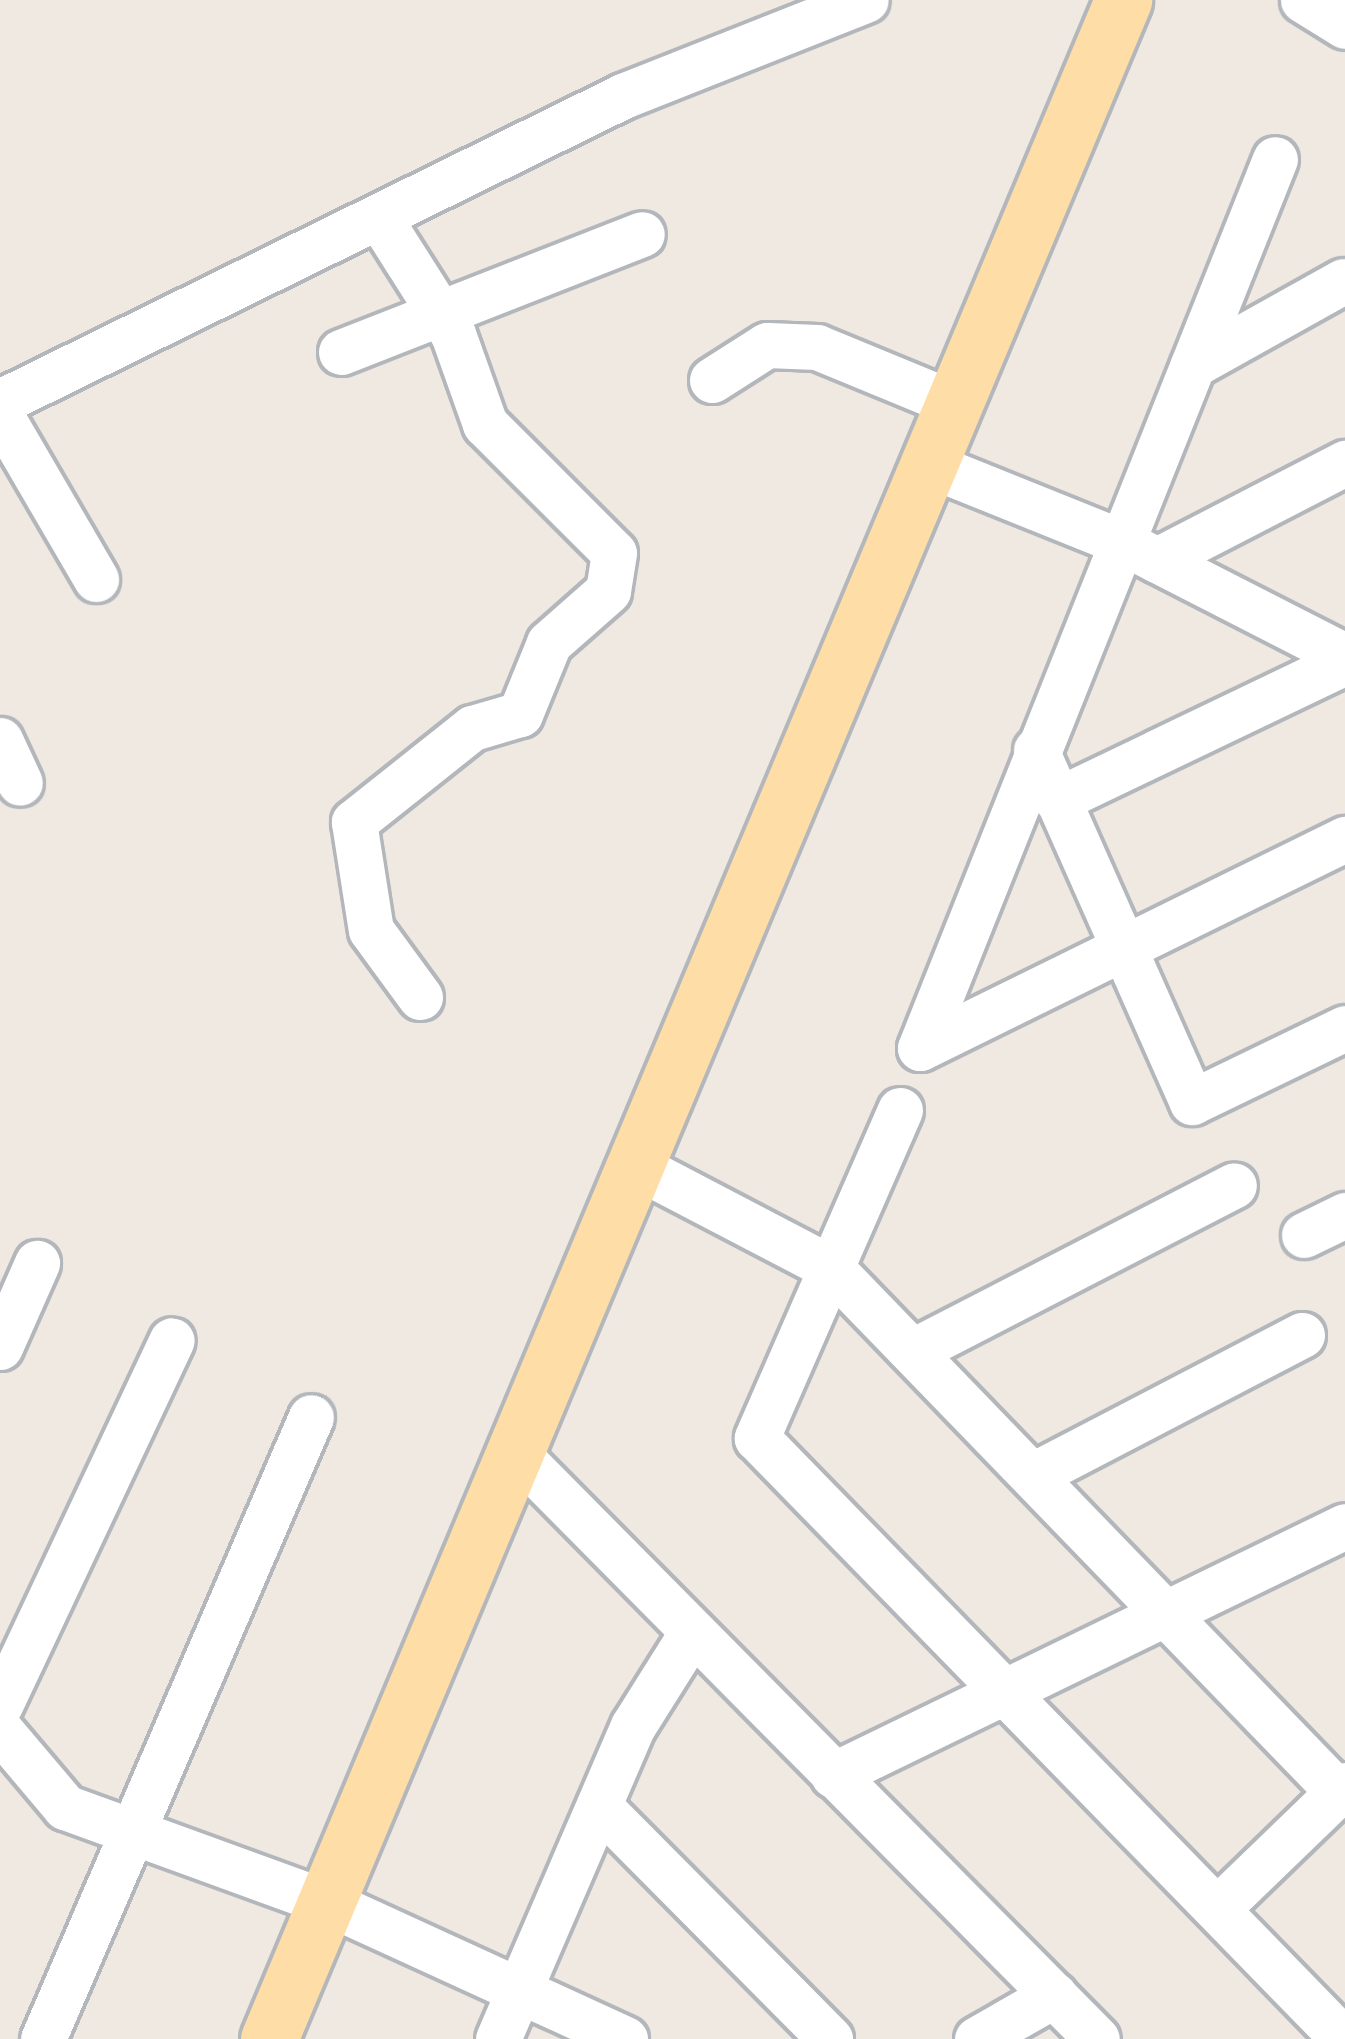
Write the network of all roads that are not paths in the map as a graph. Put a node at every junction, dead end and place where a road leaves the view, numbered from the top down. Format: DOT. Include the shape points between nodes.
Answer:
graph roads {
  1 [pos="866,0"];
  2 [pos="1123,0"];
  3 [pos="1275,159"];
  4 [pos="380,219"];
  5 [pos="642,234"];
  6 [pos="1343,281"];
  7 [pos="434,311"];
  8 [pos="341,352"];
  9 [pos="1192,365"];
  10 [pos="712,380"];
  11 [pos="0,402"];
  12 [pos="955,404"];
  13 [pos="0,414"];
  14 [pos="1345,463"];
  15 [pos="930,465"];
  16 [pos="1139,551"];
  17 [pos="96,579"];
  18 [pos="1345,659"];
  19 [pos="0,740"];
  20 [pos="1036,751"];
  21 [pos="20,783"];
  22 [pos="1058,800"];
  23 [pos="1345,839"];
  24 [pos="1122,949"];
  25 [pos="419,997"];
  26 [pos="1345,1028"];
  27 [pos="900,1109"];
  28 [pos="636,1166"];
  29 [pos="1234,1185"];
  30 [pos="1345,1215"];
  31 [pos="1304,1235"];
  32 [pos="37,1263"];
  33 [pos="831,1268"];
  34 [pos="1302,1335"];
  35 [pos="172,1340"];
  36 [pos="0,1347"];
  37 [pos="913,1351"];
  38 [pos="311,1417"];
  39 [pos="515,1453"];
  40 [pos="1035,1474"];
  41 [pos="1336,1544"];
  42 [pos="1170,1611"];
  43 [pos="692,1632"];
  44 [pos="1009,1690"];
  45 [pos="0,1705"];
  46 [pos="0,1730"];
  47 [pos="833,1775"];
  48 [pos="1341,1789"];
  49 [pos="599,1806"];
  50 [pos="129,1831"];
  51 [pos="326,1902"];
  52 [pos="1218,1908"];
  53 [pos="520,1991"];
  54 [pos="1054,1995"];
  55 [pos="1340,2027"];
  56 [pos="43,2039"];
  57 [pos="268,2039"];
  58 [pos="498,2039"];
  59 [pos="625,2039"];
  60 [pos="830,2039"];
  61 [pos="977,2039"];
  62 [pos="1097,2039"];
  1 -- 4 [label="street" via="623,96"];
  2 -- 12 [label="main road"];
  3 -- 9 [label="street"];
  4 -- 7 [label="street"];
  4 -- 11 [label="street"];
  5 -- 7 [label="street"];
  6 -- 9 [label="street"];
  7 -- 8 [label="street"];
  7 -- 25 [label="street" via="485,424 614,553 615,575 549,643 520,714 472,728 354,822 362,905 383,956"];
  9 -- 16 [label="street"];
  10 -- 12 [label="street" via="766,345 818,347"];
  12 -- 15 [label="main road"];
  13 -- 17 [label="street"];
  14 -- 16 [label="street"];
  15 -- 16 [label="street"];
  15 -- 28 [label="main road"];
  16 -- 18 [label="street"];
  16 -- 20 [label="street"];
  18 -- 22 [label="street"];
  19 -- 21 [label="street"];
  20 -- 22 [label="street"];
  20 -- 24 [label="street" via="920,1048"];
  22 -- 24 [label="street"];
  23 -- 24 [label="street"];
  24 -- 26 [label="street" via="1192,1102"];
  27 -- 33 [label="street"];
  28 -- 33 [label="street"];
  28 -- 39 [label="main road"];
  29 -- 37 [label="street"];
  30 -- 31 [label="street"];
  32 -- 36 [label="street"];
  33 -- 37 [label="street"];
  33 -- 44 [label="street" via="757,1438"];
  34 -- 40 [label="street"];
  35 -- 45 [label="street"];
  37 -- 40 [label="street"];
  38 -- 50 [label="street"];
  39 -- 43 [label="street"];
  39 -- 51 [label="main road"];
  40 -- 42 [label="street"];
  41 -- 42 [label="street"];
  42 -- 44 [label="street"];
  42 -- 48 [label="street"];
  43 -- 47 [label="street"];
  43 -- 49 [label="street"];
  44 -- 47 [label="street"];
  44 -- 52 [label="street"];
  46 -- 50 [label="street" via="65,1808"];
  47 -- 54 [label="street"];
  48 -- 52 [label="street"];
  49 -- 53 [label="street"];
  49 -- 60 [label="street"];
  50 -- 51 [label="street"];
  50 -- 56 [label="street"];
  51 -- 53 [label="street"];
  51 -- 57 [label="main road"];
  52 -- 55 [label="street"];
  53 -- 58 [label="street"];
  53 -- 59 [label="street"];
  54 -- 61 [label="street"];
  54 -- 62 [label="street"];
}
